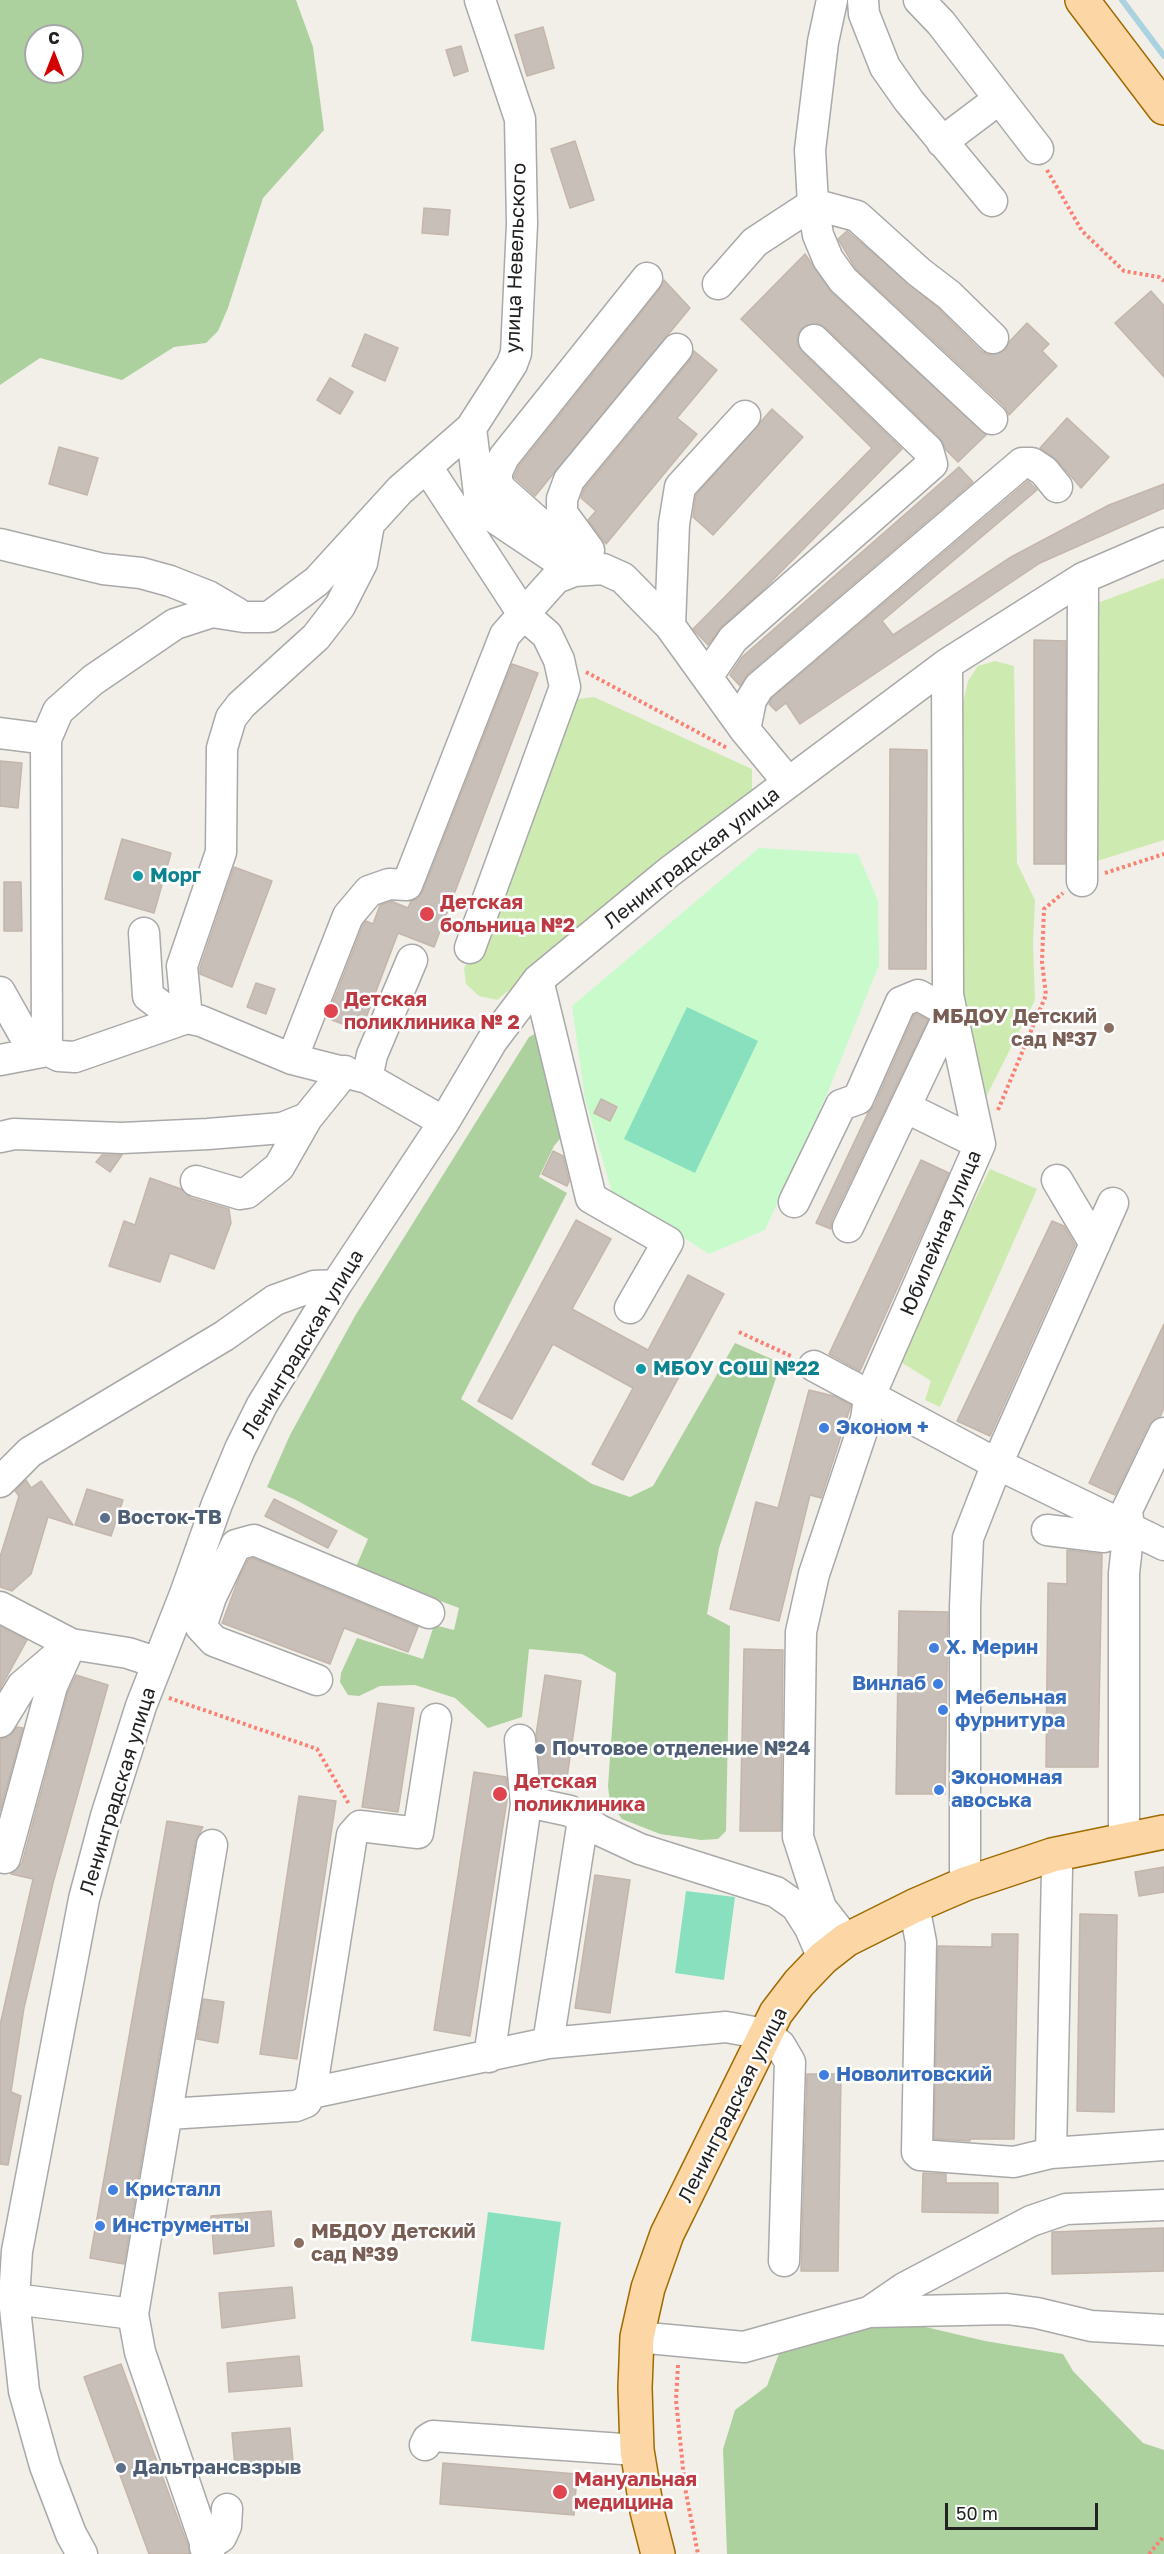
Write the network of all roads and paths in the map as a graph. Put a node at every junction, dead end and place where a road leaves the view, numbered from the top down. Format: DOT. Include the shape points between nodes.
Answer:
graph roads {
  1 [pos="480,0"];
  2 [pos="832,0"];
  3 [pos="862,0"];
  4 [pos="919,0"];
  5 [pos="1082,0"];
  6 [pos="999,99"];
  7 [pos="1164,108"];
  8 [pos="942,142"];
  9 [pos="1038,149"];
  10 [pos="992,201"];
  11 [pos="813,204"];
  12 [pos="647,278"];
  13 [pos="1164,280"];
  14 [pos="718,284"];
  15 [pos="993,338"];
  16 [pos="814,340"];
  17 [pos="676,349"];
  18 [pos="745,416"];
  19 [pos="992,419"];
  20 [pos="471,428"];
  21 [pos="426,467"];
  22 [pos="1057,487"];
  23 [pos="369,524"];
  24 [pos="1164,543"];
  25 [pos="0,544"];
  26 [pos="589,570"];
  27 [pos="1083,578"];
  28 [pos="523,614"];
  29 [pos="244,617"];
  30 [pos="670,626"];
  31 [pos="947,664"];
  32 [pos="587,672"];
  33 [pos="706,677"];
  34 [pos="0,733"];
  35 [pos="46,739"];
  36 [pos="741,742"];
  37 [pos="788,782"];
  38 [pos="1164,854"];
  39 [pos="1082,881"];
  40 [pos="144,933"];
  41 [pos="470,948"];
  42 [pos="412,960"];
  43 [pos="538,980"];
  44 [pos="0,992"];
  45 [pos="941,999"];
  46 [pos="187,1018"];
  47 [pos="47,1051"];
  48 [pos="292,1059"];
  49 [pos="0,1060"];
  50 [pos="356,1075"];
  51 [pos="905,1107"];
  52 [pos="307,1118"];
  53 [pos="444,1122"];
  54 [pos="0,1137"];
  55 [pos="980,1144"];
  56 [pos="1057,1180"];
  57 [pos="196,1182"];
  58 [pos="794,1202"];
  59 [pos="1113,1203"];
  60 [pos="848,1227"];
  61 [pos="1095,1244"];
  62 [pos="336,1285"];
  63 [pos="630,1308"];
  64 [pos="739,1332"];
  65 [pos="814,1366"];
  66 [pos="869,1398"];
  67 [pos="1164,1433"];
  68 [pos="0,1446"];
  69 [pos="30,1452"];
  70 [pos="997,1464"];
  71 [pos="0,1482"];
  72 [pos="1129,1528"];
  73 [pos="1047,1530"];
  74 [pos="1164,1545"];
  75 [pos="200,1550"];
  76 [pos="206,1589"];
  77 [pos="0,1607"];
  78 [pos="429,1613"];
  79 [pos="71,1644"];
  80 [pos="153,1677"];
  81 [pos="317,1680"];
  82 [pos="435,1719"];
  83 [pos="0,1722"];
  84 [pos="520,1740"];
  85 [pos="526,1805"];
  86 [pos="583,1820"];
  87 [pos="360,1826"];
  88 [pos="1164,1832"];
  89 [pos="1124,1839"];
  90 [pos="212,1845"];
  91 [pos="1052,1855"];
  92 [pos="5,1858"];
  93 [pos="965,1884"];
  94 [pos="914,1906"];
  95 [pos="835,1949"];
  96 [pos="765,2034"];
  97 [pos="548,2043"];
  98 [pos="489,2057"];
  99 [pos="311,2092"];
  100 [pos="168,2114"];
  101 [pos="1164,2145"];
  102 [pos="1051,2153"];
  103 [pos="1164,2205"];
  104 [pos="784,2261"];
  105 [pos="14,2299"];
  106 [pos="869,2312"];
  107 [pos="133,2314"];
  108 [pos="1164,2330"];
  109 [pos="637,2337"];
  110 [pos="680,2341"];
  111 [pos="425,2445"];
  112 [pos="637,2450"];
  113 [pos="227,2509"];
  114 [pos="1164,2536"];
  115 [pos="207,2550"];
  116 [pos="82,2554"];
  117 [pos="658,2554"];
  118 [pos="698,2554"];
  119 [pos="1149,2554"];
  1 -- 20 [label="street, улица Невельского" via="520,119 522,224 516,353"];
  2 -- 11 [label="street" via="810,150"];
  3 -- 8 [label="street" via="885,67"];
  4 -- 6 [label="street"];
  5 -- 7 [label="main road"];
  6 -- 8 [label="street"];
  6 -- 9 [label="street"];
  8 -- 10 [label="street"];
  9 -- 13 [label="path" via="1057,192 1082,231 1124,271"];
  11 -- 14 [label="street" via="754,242"];
  11 -- 15 [label="street" via="857,216"];
  11 -- 19 [label="street" via="818,235 843,280"];
  12 -- 26 [label="street" via="504,457 497,472 502,490"];
  16 -- 33 [label="street" via="928,450 932,464 733,639"];
  17 -- 26 [label="street" via="569,480 562,513"];
  18 -- 30 [label="street" via="680,487 674,524"];
  20 -- 21 [label="street, улица Невельского"];
  20 -- 26 [label="street" via="480,502 492,516"];
  21 -- 23 [label="street, улица Невельского"];
  21 -- 28 [label="street"];
  22 -- 36 [label="street" via="1032,462 1022,462 759,687 751,700"];
  23 -- 29 [label="street, улица Невельского" via="317,581 288,603 269,617"];
  23 -- 46 [label="street" via="363,563 340,606 316,637 231,718 222,748 221,852 182,966"];
  24 -- 27 [label="street, Ленинградская улица"];
  25 -- 29 [label="street" via="170,581 208,596"];
  26 -- 28 [label="street" via="556,578"];
  26 -- 30 [label="street" via="623,578"];
  27 -- 31 [label="street, Ленинградская улица"];
  27 -- 39 [label="street"];
  28 -- 41 [label="street" via="547,635 565,687"];
  28 -- 48 [label="street" via="505,635 408,885 389,884 369,891 348,916"];
  29 -- 35 [label="street, улица Невельского" via="212,612 176,624 93,680 58,711"];
  30 -- 33 [label="street"];
  31 -- 37 [label="street, Ленинградская улица"];
  31 -- 45 [label="street, Юбилейная улица"];
  32 -- 36 [label="path"];
  33 -- 36 [label="street"];
  34 -- 35 [label="street"];
  35 -- 47 [label="street"];
  36 -- 37 [label="street"];
  37 -- 43 [label="street, Ленинградская улица" via="669,872"];
  38 -- 39 [label="path"];
  39 -- 55 [label="path" via="1055,897 1044,909 1042,962 1046,995 1012,1070 991,1130"];
  40 -- 46 [label="street" via="148,996"];
  42 -- 50 [label="street" via="372,1055"];
  43 -- 53 [label="street, Ленинградская улица" via="492,1041"];
  43 -- 63 [label="street" via="591,1198 668,1242"];
  44 -- 47 [label="street" via="27,1040"];
  45 -- 51 [label="street" via="947,1019"];
  45 -- 55 [label="street, Юбилейная улица"];
  45 -- 58 [label="street" via="918,995 901,1002 858,1099 841,1106"];
  46 -- 47 [label="street" via="75,1057"];
  46 -- 48 [label="street"];
  47 -- 49 [label="street"];
  48 -- 50 [label="street"];
  50 -- 52 [label="street"];
  50 -- 53 [label="street"];
  51 -- 55 [label="street"];
  51 -- 60 [label="street"];
  52 -- 54 [label="street" via="282,1128 208,1134"];
  52 -- 57 [label="street" via="279,1167 247,1193"];
  53 -- 62 [label="street, Ленинградская улица"];
  55 -- 66 [label="street, Юбилейная улица"];
  56 -- 61 [label="street"];
  59 -- 61 [label="street"];
  61 -- 70 [label="street"];
  62 -- 69 [label="street" via="314,1286 276,1300 224,1336"];
  62 -- 75 [label="street, Ленинградская улица" via="244,1440"];
  64 -- 65 [label="path"];
  65 -- 66 [label="street"];
  66 -- 70 [label="street"];
  66 -- 95 [label="street, Юбилейная улица" via="866,1419 814,1574 801,1632 798,1837"];
  67 -- 72 [label="street" via="1127,1510"];
  68 -- 69 [label="street"];
  69 -- 71 [label="street"];
  70 -- 72 [label="street"];
  70 -- 93 [label="street" via="968,1538"];
  72 -- 73 [label="street" via="1104,1537"];
  72 -- 74 [label="street"];
  72 -- 89 [label="street" via="1124,1573"];
  75 -- 76 [label="street, Ленинградская улица"];
  75 -- 76 [label="street"];
  76 -- 78 [label="street" via="236,1545 254,1540"];
  76 -- 80 [label="street, Ленинградская улица"];
  76 -- 81 [label="street" via="201,1627 214,1641"];
  77 -- 79 [label="street"];
  79 -- 80 [label="street" via="128,1653"];
  79 -- 83 [label="street" via="22,1686"];
  79 -- 92 [label="street" via="52,1686"];
  80 -- 87 [label="path" via="317,1749"];
  80 -- 105 [label="street, Ленинградская улица" via="106,1816 84,1899 17,2252"];
  82 -- 87 [label="street" via="418,1833"];
  84 -- 85 [label="street"];
  85 -- 86 [label="street" via="533,1803 570,1812"];
  85 -- 98 [label="street"];
  86 -- 95 [label="street" via="640,1849 776,1892 796,1906 810,1928"];
  86 -- 97 [label="street"];
  87 -- 99 [label="street" via="352,1835"];
  88 -- 89 [label="main road, Ленинградская улица"];
  89 -- 91 [label="main road, Ленинградская улица"];
  90 -- 100 [label="street"];
  91 -- 93 [label="main road, Ленинградская улица"];
  91 -- 102 [label="street" via="1057,1869"];
  93 -- 94 [label="main road, Ленинградская улица"];
  94 -- 95 [label="main road, Ленинградская улица"];
  94 -- 102 [label="street" via="921,1942 917,2152 935,2158 1014,2162"];
  95 -- 96 [label="main road, Ленинградская улица" via="799,1983"];
  96 -- 97 [label="street" via="726,2027"];
  96 -- 104 [label="street" via="780,2045 790,2062"];
  96 -- 109 [label="main road, Ленинградская улица" via="667,2234 648,2288"];
  97 -- 98 [label="street"];
  98 -- 99 [label="street"];
  99 -- 100 [label="street" via="306,2102 296,2106"];
  100 -- 107 [label="street"];
  101 -- 102 [label="street"];
  103 -- 106 [label="street" via="1066,2209 1031,2221 904,2288"];
  105 -- 107 [label="street"];
  105 -- 116 [label="street, Ленинградская улица" via="24,2391 45,2466"];
  106 -- 108 [label="street" via="1007,2310 1091,2326"];
  106 -- 110 [label="street" via="744,2347"];
  107 -- 115 [label="street" via="140,2352"];
  109 -- 110 [label="street"];
  109 -- 112 [label="main road, Ленинградская улица"];
  110 -- 118 [label="path" via="676,2400 685,2488"];
  111 -- 112 [label="street" via="433,2436"];
  112 -- 117 [label="main road, Ленинградская улица" via="646,2511"];
  113 -- 115 [label="street" via="221,2537"];
  114 -- 119 [label="path"];
}
